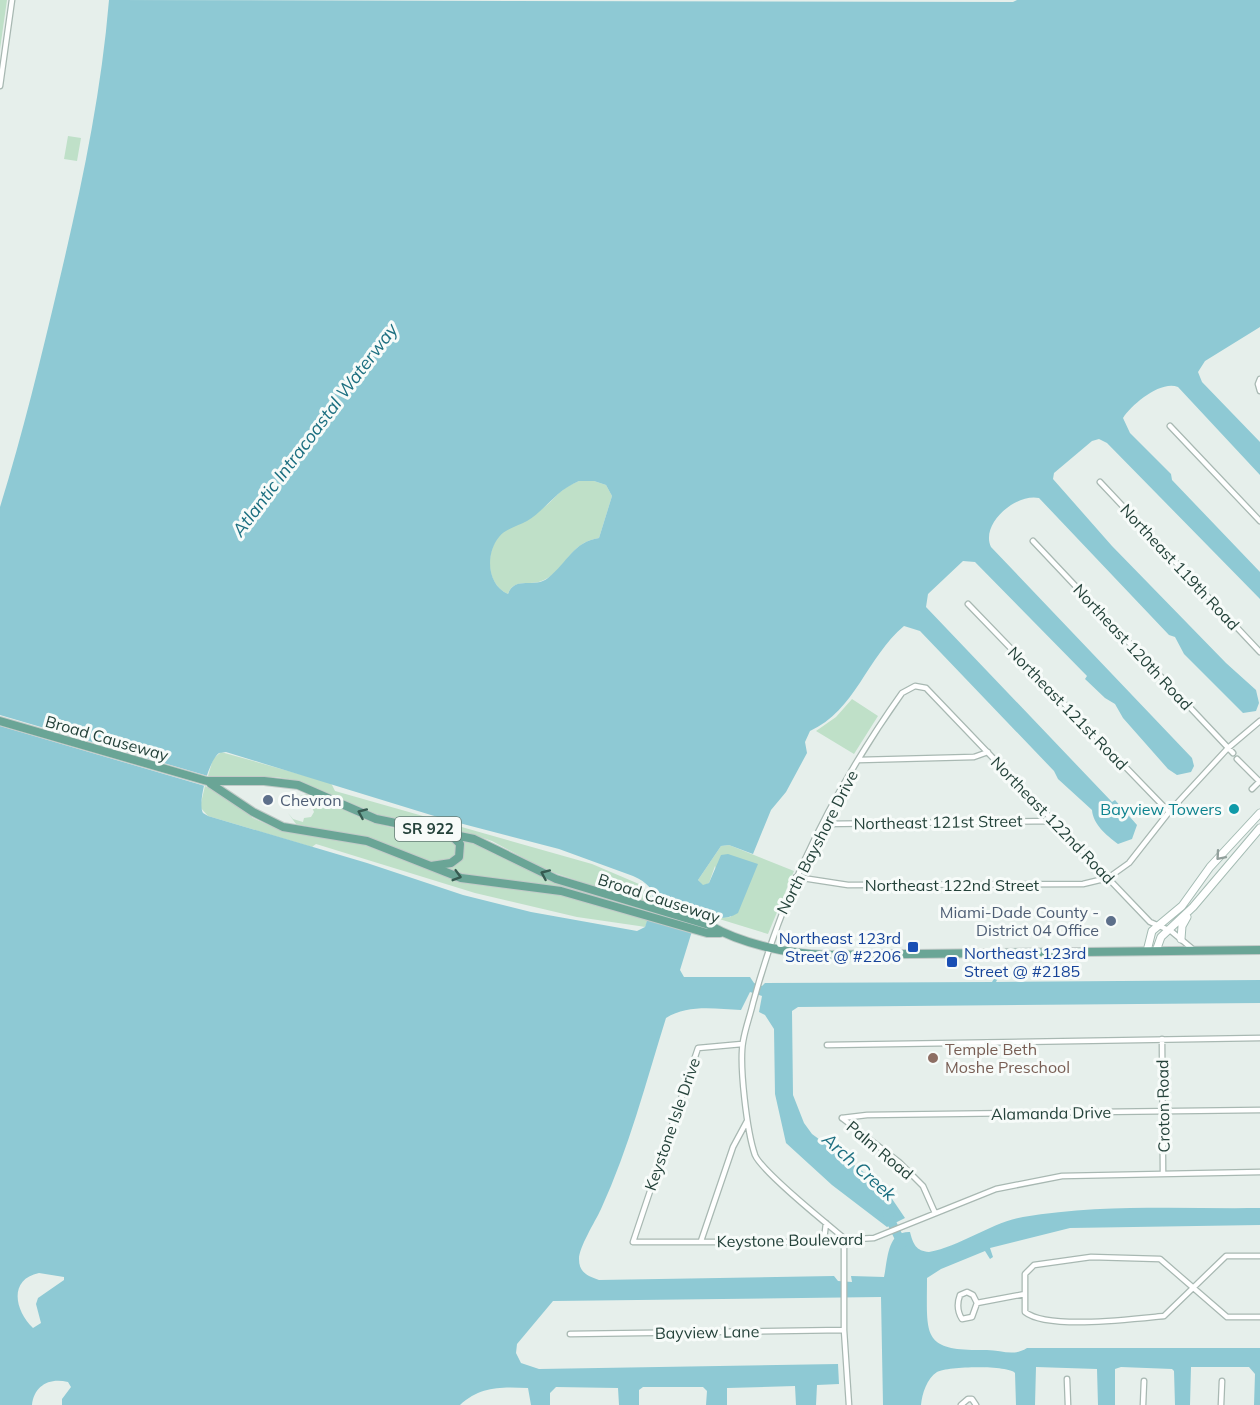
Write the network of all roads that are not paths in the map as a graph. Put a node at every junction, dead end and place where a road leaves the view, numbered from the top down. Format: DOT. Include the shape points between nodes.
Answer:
graph roads {
  1 [pos="12,0"];
  2 [pos="0,86"];
  3 [pos="1260,379"];
  4 [pos="1260,390"];
  5 [pos="1170,426"];
  6 [pos="1100,482"];
  7 [pos="1260,521"];
  8 [pos="1033,541"];
  9 [pos="968,604"];
  10 [pos="1260,652"];
  11 [pos="915,686"];
  12 [pos="0,721"];
  13 [pos="1260,721"];
  14 [pos="1228,748"];
  15 [pos="988,752"];
  16 [pos="1233,753"];
  17 [pos="1238,759"];
  18 [pos="859,760"];
  19 [pos="207,781"];
  20 [pos="1260,782"];
  21 [pos="1252,789"];
  22 [pos="1169,812"];
  23 [pos="1260,813"];
  24 [pos="1053,821"];
  25 [pos="823,824"];
  26 [pos="1260,828"];
  27 [pos="449,833"];
  28 [pos="427,866"];
  29 [pos="796,877"];
  30 [pos="1108,878"];
  31 [pos="1193,907"];
  32 [pos="644,910"];
  33 [pos="1158,926"];
  34 [pos="1168,930"];
  35 [pos="1181,939"];
  36 [pos="768,946"];
  37 [pos="1260,950"];
  38 [pos="1147,951"];
  39 [pos="1156,951"];
  40 [pos="1195,951"];
  41 [pos="1260,1038"];
  42 [pos="1162,1040"];
  43 [pos="742,1044"];
  44 [pos="826,1045"];
  45 [pos="1260,1110"];
  46 [pos="1164,1111"];
  47 [pos="842,1118"];
  48 [pos="747,1121"];
  49 [pos="1163,1172"];
  50 [pos="1260,1172"];
  51 [pos="935,1213"];
  52 [pos="826,1223"];
  53 [pos="844,1239"];
  54 [pos="824,1240"];
  55 [pos="701,1241"];
  56 [pos="633,1242"];
  57 [pos="1260,1256"];
  58 [pos="1192,1288"];
  59 [pos="1024,1294"];
  60 [pos="977,1303"];
  61 [pos="1260,1317"];
  62 [pos="844,1330"];
  63 [pos="570,1334"];
  64 [pos="1067,1379"];
  65 [pos="1144,1381"];
  66 [pos="1222,1381"];
  67 [pos="849,1405"];
  68 [pos="961,1405"];
  69 [pos="976,1405"];
  70 [pos="1068,1405"];
  71 [pos="1143,1405"];
  72 [pos="1221,1405"];
  1 -- 2 [label="street"];
  3 -- 4 [label="street"];
  5 -- 7 [label="street"];
  6 -- 10 [label="street, Northeast 119th Road"];
  8 -- 14 [label="street, Northeast 120th Road"];
  9 -- 22 [label="street, Northeast 121st Road"];
  11 -- 15 [label="street, Northeast 122nd Road" via="929,691"];
  11 -- 18 [label="street, North Bayshore Drive" via="902,693"];
  12 -- 19 [label="main road, Broad Causeway / SR 922"];
  13 -- 14 [label="street"];
  14 -- 16 [label="street, Northeast 120th Road"];
  14 -- 22 [label="street"];
  15 -- 18 [label="street" via="974,757"];
  15 -- 24 [label="street, Northeast 122nd Road"];
  17 -- 20 [label="street"];
  18 -- 25 [label="street, North Bayshore Drive"];
  27 -- 19 [label="main road, Broad Causeway / SR 922, one-way" via="385,822 291,784"];
  19 -- 28 [label="main road, Broad Causeway / SR 922" via="276,824 367,841"];
  20 -- 21 [label="street"];
  22 -- 30 [label="street" via="1129,863"];
  23 -- 33 [label="street, one-way" via="1210,867 1182,906"];
  24 -- 25 [label="street, Northeast 121st Street"];
  24 -- 30 [label="street, Northeast 122nd Road"];
  25 -- 29 [label="street, North Bayshore Drive"];
  26 -- 31 [label="street"];
  27 -- 28 [label="main road" via="459,842 459,857 451,863"];
  32 -- 27 [label="main road, Broad Causeway / SR 922, one-way" via="556,879 484,843"];
  28 -- 32 [label="main road, Broad Causeway / SR 922, one-way" via="479,882 561,891"];
  29 -- 30 [label="street, Northeast 122nd Street" via="848,885 1083,884"];
  29 -- 36 [label="street, North Bayshore Drive"];
  30 -- 33 [label="street, Northeast 122nd Road" via="1149,922"];
  31 -- 34 [label="street"];
  31 -- 35 [label="street" via="1182,926"];
  32 -- 36 [label="main road, Broad Causeway / SR 922"];
  33 -- 34 [label="street, Northeast 122nd Road"];
  33 -- 38 [label="street" via="1150,934"];
  34 -- 35 [label="street, Northeast 122nd Road"];
  34 -- 39 [label="street"];
  35 -- 40 [label="street, Northeast 122nd Road"];
  36 -- 38 [label="main road, SR 922" via="820,955"];
  36 -- 43 [label="street, North Bayshore Drive"];
  37 -- 40 [label="main road, SR 922"];
  38 -- 39 [label="main road, SR 922"];
  39 -- 40 [label="main road, SR 922"];
  41 -- 42 [label="street"];
  42 -- 44 [label="street"];
  42 -- 46 [label="street, Croton Road"];
  43 -- 48 [label="street, North Bayshore Drive"];
  43 -- 56 [label="street, Keystone Isle Drive" via="698,1048"];
  45 -- 46 [label="street, Alamanda Drive"];
  46 -- 47 [label="street, Alamanda Drive"];
  46 -- 49 [label="street, Croton Road"];
  47 -- 51 [label="street, Palm Road" via="923,1186"];
  48 -- 52 [label="street, North Bayshore Drive" via="756,1156"];
  48 -- 55 [label="street" via="733,1147"];
  49 -- 50 [label="street, Keystone Boulevard"];
  49 -- 51 [label="street, Keystone Boulevard" via="1062,1176 996,1189"];
  51 -- 53 [label="street, Keystone Boulevard" via="874,1238"];
  52 -- 53 [label="street, North Bayshore Drive"];
  52 -- 54 [label="street"];
  53 -- 54 [label="street, Keystone Boulevard"];
  53 -- 62 [label="street"];
  54 -- 55 [label="street, Keystone Boulevard"];
  55 -- 56 [label="street, Keystone Boulevard"];
  57 -- 58 [label="street" via="1226,1256"];
  58 -- 59 [label="street" via="1164,1316 1091,1321 1034,1319 1025,1312"];
  58 -- 59 [label="street" via="1160,1259 1091,1257 1034,1265 1025,1274"];
  58 -- 61 [label="street" via="1227,1317"];
  59 -- 60 [label="street"];
  60 -- 60 [label="street" via="967,1292 960,1295 962,1319 972,1317"];
  62 -- 63 [label="street, Bayview Lane"];
  62 -- 67 [label="street"];
  64 -- 70 [label="street"];
  65 -- 71 [label="street"];
  66 -- 72 [label="street"];
  68 -- 69 [label="street" via="972,1399"];
}
